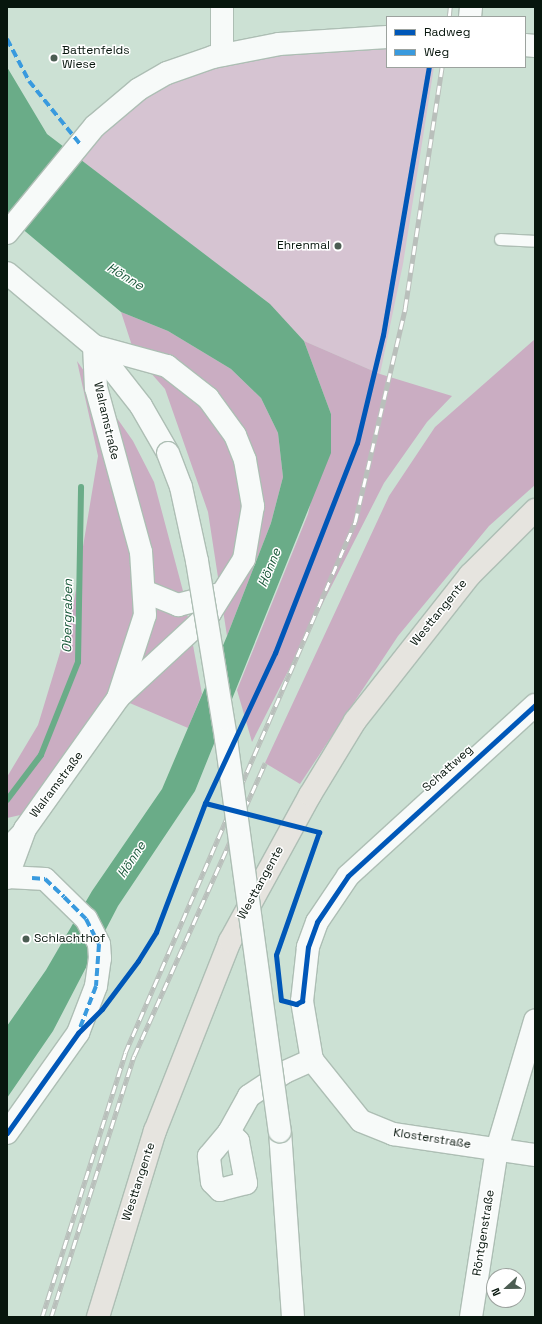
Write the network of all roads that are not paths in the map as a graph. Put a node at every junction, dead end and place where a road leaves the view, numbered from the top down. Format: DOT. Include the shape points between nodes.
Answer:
graph roads {
  1 [pos="222,7"];
  2 [pos="386,37"];
  3 [pos="222,55"];
  4 [pos="8,231"];
  5 [pos="500,239"];
  6 [pos="535,241"];
  7 [pos="7,273"];
  8 [pos="94,346"];
  9 [pos="535,510"];
  10 [pos="146,592"];
  11 [pos="223,593"];
  12 [pos="118,698"];
  13 [pos="535,705"];
  14 [pos="38,811"];
  15 [pos="7,841"];
  16 [pos="375,848"];
  17 [pos="8,877"];
  18 [pos="535,1021"];
  19 [pos="312,1060"];
  20 [pos="229,1132"];
  21 [pos="7,1133"];
  22 [pos="497,1149"];
  23 [pos="535,1155"];
  24 [pos="294,1315"];
  25 [pos="98,1317"];
  26 [pos="471,1317"];
  1 -- 3 [label="street"];
  2 -- 3 [label="street" via="279,44"];
  3 -- 4 [label="street" via="195,62 139,89 95,126"];
  5 -- 6 [label="lane"];
  7 -- 8 [label="street"];
  8 -- 10 [label="street, Walramstraße" via="96,388 141,552"];
  8 -- 11 [label="street, Walramstraße" via="167,366 208,398 235,435 252,483 253,506 244,559"];
  8 -- 24 [label="street, bridge" via="141,406 168,454 181,487 198,561 229,754 280,1131"];
  9 -- 25 [label="main road, Westtangente" via="470,575 355,721 310,795 230,941 155,1131"];
  10 -- 11 [label="street" via="178,606"];
  10 -- 12 [label="street, Walramstraße" via="145,615"];
  11 -- 12 [label="street, Walramstraße" via="192,633"];
  12 -- 14 [label="street, Walramstraße"];
  13 -- 16 [label="street, Schattweg"];
  14 -- 15 [label="lane"];
  14 -- 17 [label="street, Walramstraße" via="25,829"];
  16 -- 19 [label="street, Klosterstraße" via="331,898 308,947 302,1000"];
  17 -- 21 [label="street" via="45,879 77,909 99,944 96,986 78,1033"];
  18 -- 22 [label="street, Röntgenstraße"];
  19 -- 20 [label="street" via="285,1072 249,1096"];
  19 -- 22 [label="street, Klosterstraße" via="361,1121 393,1134"];
  22 -- 23 [label="street, Klosterstraße"];
  22 -- 26 [label="street, Röntgenstraße"];
}
